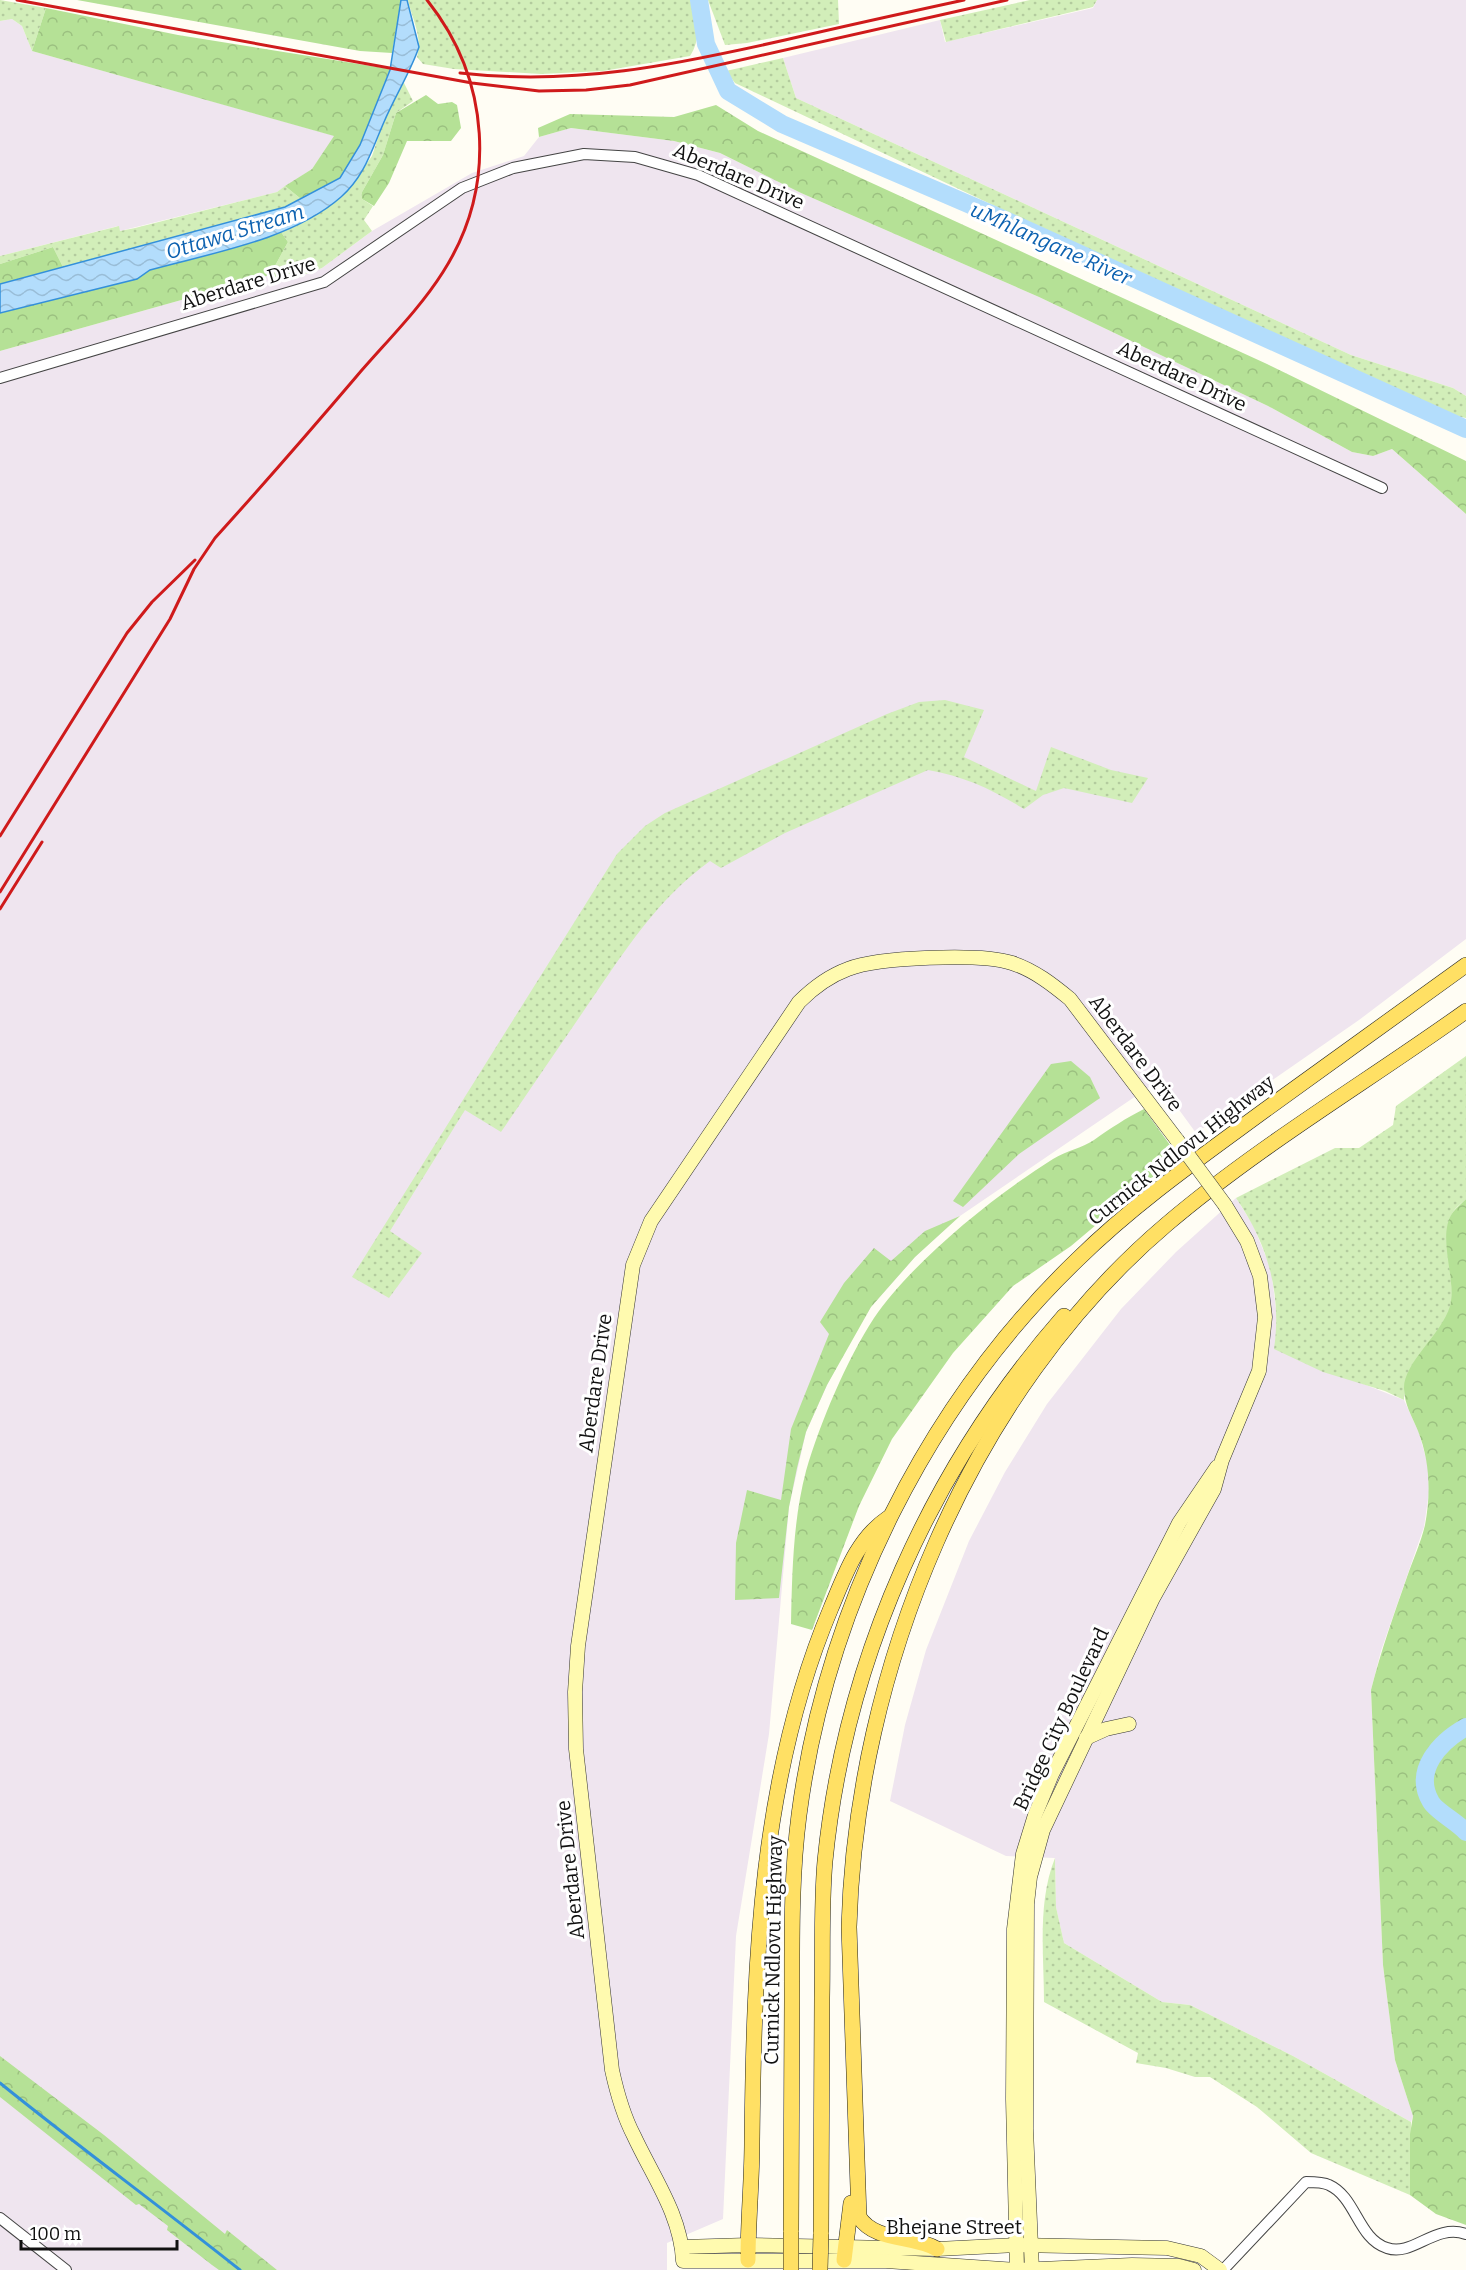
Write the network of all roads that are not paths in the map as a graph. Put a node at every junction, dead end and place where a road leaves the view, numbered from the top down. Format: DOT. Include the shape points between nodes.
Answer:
graph roads {
  1 [pos="0,378"];
  2 [pos="1382,488"];
  3 [pos="1466,965"];
  4 [pos="1466,1000"];
  5 [pos="1466,1011"];
  6 [pos="1177,1140"];
  7 [pos="1208,1486"];
  8 [pos="893,1514"];
  9 [pos="1129,1724"];
  10 [pos="1086,1738"];
  11 [pos="1019,2018"];
  12 [pos="856,2167"];
  13 [pos="0,2218"];
  14 [pos="1466,2234"];
  15 [pos="1023,2246"];
  16 [pos="937,2248"];
  17 [pos="748,2252"];
  18 [pos="844,2253"];
  19 [pos="682,2259"];
  20 [pos="66,2270"];
  21 [pos="791,2270"];
  22 [pos="820,2270"];
  23 [pos="1017,2270"];
  24 [pos="1032,2270"];
  25 [pos="1194,2270"];
  26 [pos="1221,2270"];
  1 -- 2 [label="street, Aberdare Drive" via="324,282 462,188 489,176 584,154 635,158 698,175"];
  3 -- 8 [label="main road, Curnick Ndlovu Highway" via="1138,1205 1079,1258 977,1374"];
  4 -- 22 [label="main road, Curnick Ndlovu Highway, bridge" via="1211,1178 1134,1243 1069,1309 1019,1370 976,1432 929,1516 880,1620 836,1774 823,1899"];
  5 -- 12 [label="main road" via="1229,1174 1143,1246 1075,1316 1032,1373 960,1492 931,1554 889,1672 867,1757 857,1820 849,1927"];
  6 -- 7 [label="street, Bridge City Boulevard, bridge" via="1225,1205 1253,1255 1265,1317 1259,1371"];
  6 -- 19 [label="street, Aberdare Drive" via="1083,1013 1032,972 1012,963 984,958 870,963 833,976 799,1002 671,1190 642,1241 627,1294 578,1646 576,1749 612,2070 622,2110 665,2197"];
  7 -- 10 [label="street, Bridge City Boulevard"];
  7 -- 11 [label="street, Bridge City Boulevard" via="1179,1523 1035,1815 1017,1884 1014,1929"];
  8 -- 17 [label="main road" via="871,1532 846,1571 800,1690 785,1745 771,1825 756,1977"];
  8 -- 21 [label="main road, Curnick Ndlovu Highway, bridge" via="866,1569 836,1648 812,1737 799,1811 792,1889"];
  9 -- 10 [label="street"];
  10 -- 11 [label="street, Bridge City Boulevard" via="1043,1830 1030,1877"];
  11 -- 15 [label="street, Bridge City Boulevard"];
  12 -- 16 [label="main road" via="859,2217 869,2228 923,2240"];
  12 -- 18 [label="main road"];
  13 -- 20 [label="street"];
  14 -- 26 [label="street" via="1446,2232 1401,2249 1387,2248 1370,2238 1338,2192 1328,2184 1306,2182"];
  15 -- 16 [label="street, Bhejane Street"];
  15 -- 23 [label="street, Bridge City Boulevard"];
  15 -- 24 [label="street, Bridge City Boulevard"];
  15 -- 26 [label="street, Bhejane Street" via="1184,2250"];
  16 -- 18 [label="street, Bhejane Street"];
  17 -- 18 [label="street, Bhejane Street"];
  17 -- 19 [label="street, Bhejane Street"];
  18 -- 23 [label="street, Bhejane Street"];
  23 -- 24 [label="street, Bhejane Street"];
  24 -- 25 [label="street, Bhejane Street" via="1132,2265"];
}
